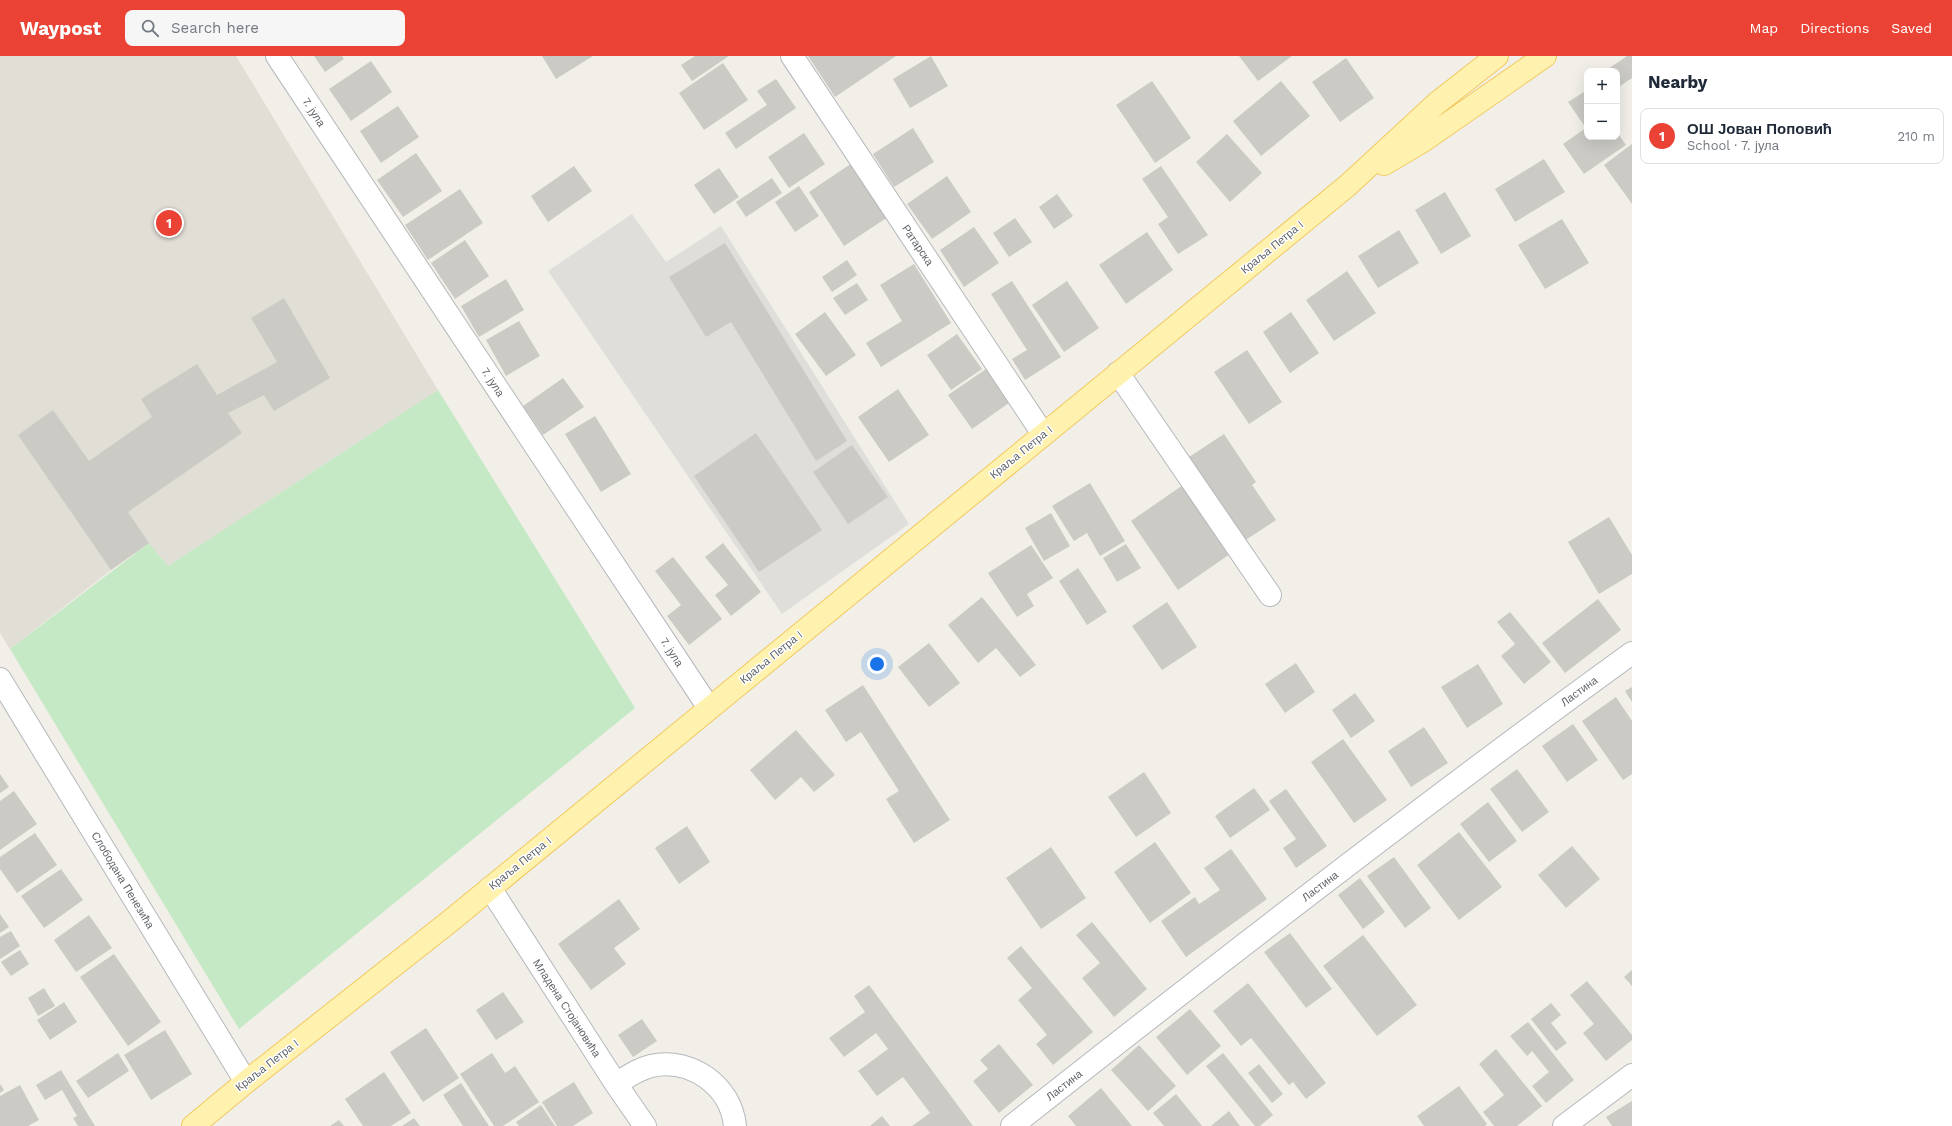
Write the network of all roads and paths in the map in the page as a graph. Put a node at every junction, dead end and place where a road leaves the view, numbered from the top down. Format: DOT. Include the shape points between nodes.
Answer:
graph roads {
  1 [pos="277,56"];
  2 [pos="792,56"];
  3 [pos="1497,56"];
  4 [pos="1545,56"];
  5 [pos="1347,186"];
  6 [pos="1118,373"];
  7 [pos="1043,434"];
  8 [pos="1270,595"];
  9 [pos="1632,652"];
  10 [pos="0,679"];
  11 [pos="709,708"];
  12 [pos="490,888"];
  13 [pos="1632,1075"];
  14 [pos="246,1082"];
  15 [pos="616,1084"];
  16 [pos="193,1126"];
  17 [pos="645,1126"];
  18 [pos="735,1126"];
  19 [pos="1012,1126"];
  20 [pos="1564,1126"];
  1 -- 11 [label="street, 7. јула"];
  2 -- 7 [label="street, Ратарска"];
  3 -- 5 [label="main road, Краља Петра I" via="1437,103"];
  4 -- 5 [label="main road, Краља Петра I" via="1423,141"];
  5 -- 6 [label="main road, Краља Петра I"];
  6 -- 7 [label="main road, Краља Петра I"];
  6 -- 8 [label="street"];
  7 -- 11 [label="main road, Краља Петра I"];
  9 -- 19 [label="street, Ластина" via="1219,963"];
  10 -- 14 [label="street, Слободана Пенезића"];
  11 -- 12 [label="main road, Краља Петра I"];
  12 -- 14 [label="main road, Краља Петра I"];
  12 -- 15 [label="street, Младена Стојановића"];
  13 -- 20 [label="street"];
  14 -- 16 [label="main road, Краља Петра I"];
  15 -- 17 [label="street, Младена Стојановића"];
  15 -- 18 [label="street" via="651,1066 682,1066 710,1079 720,1090 729,1103"];
}
